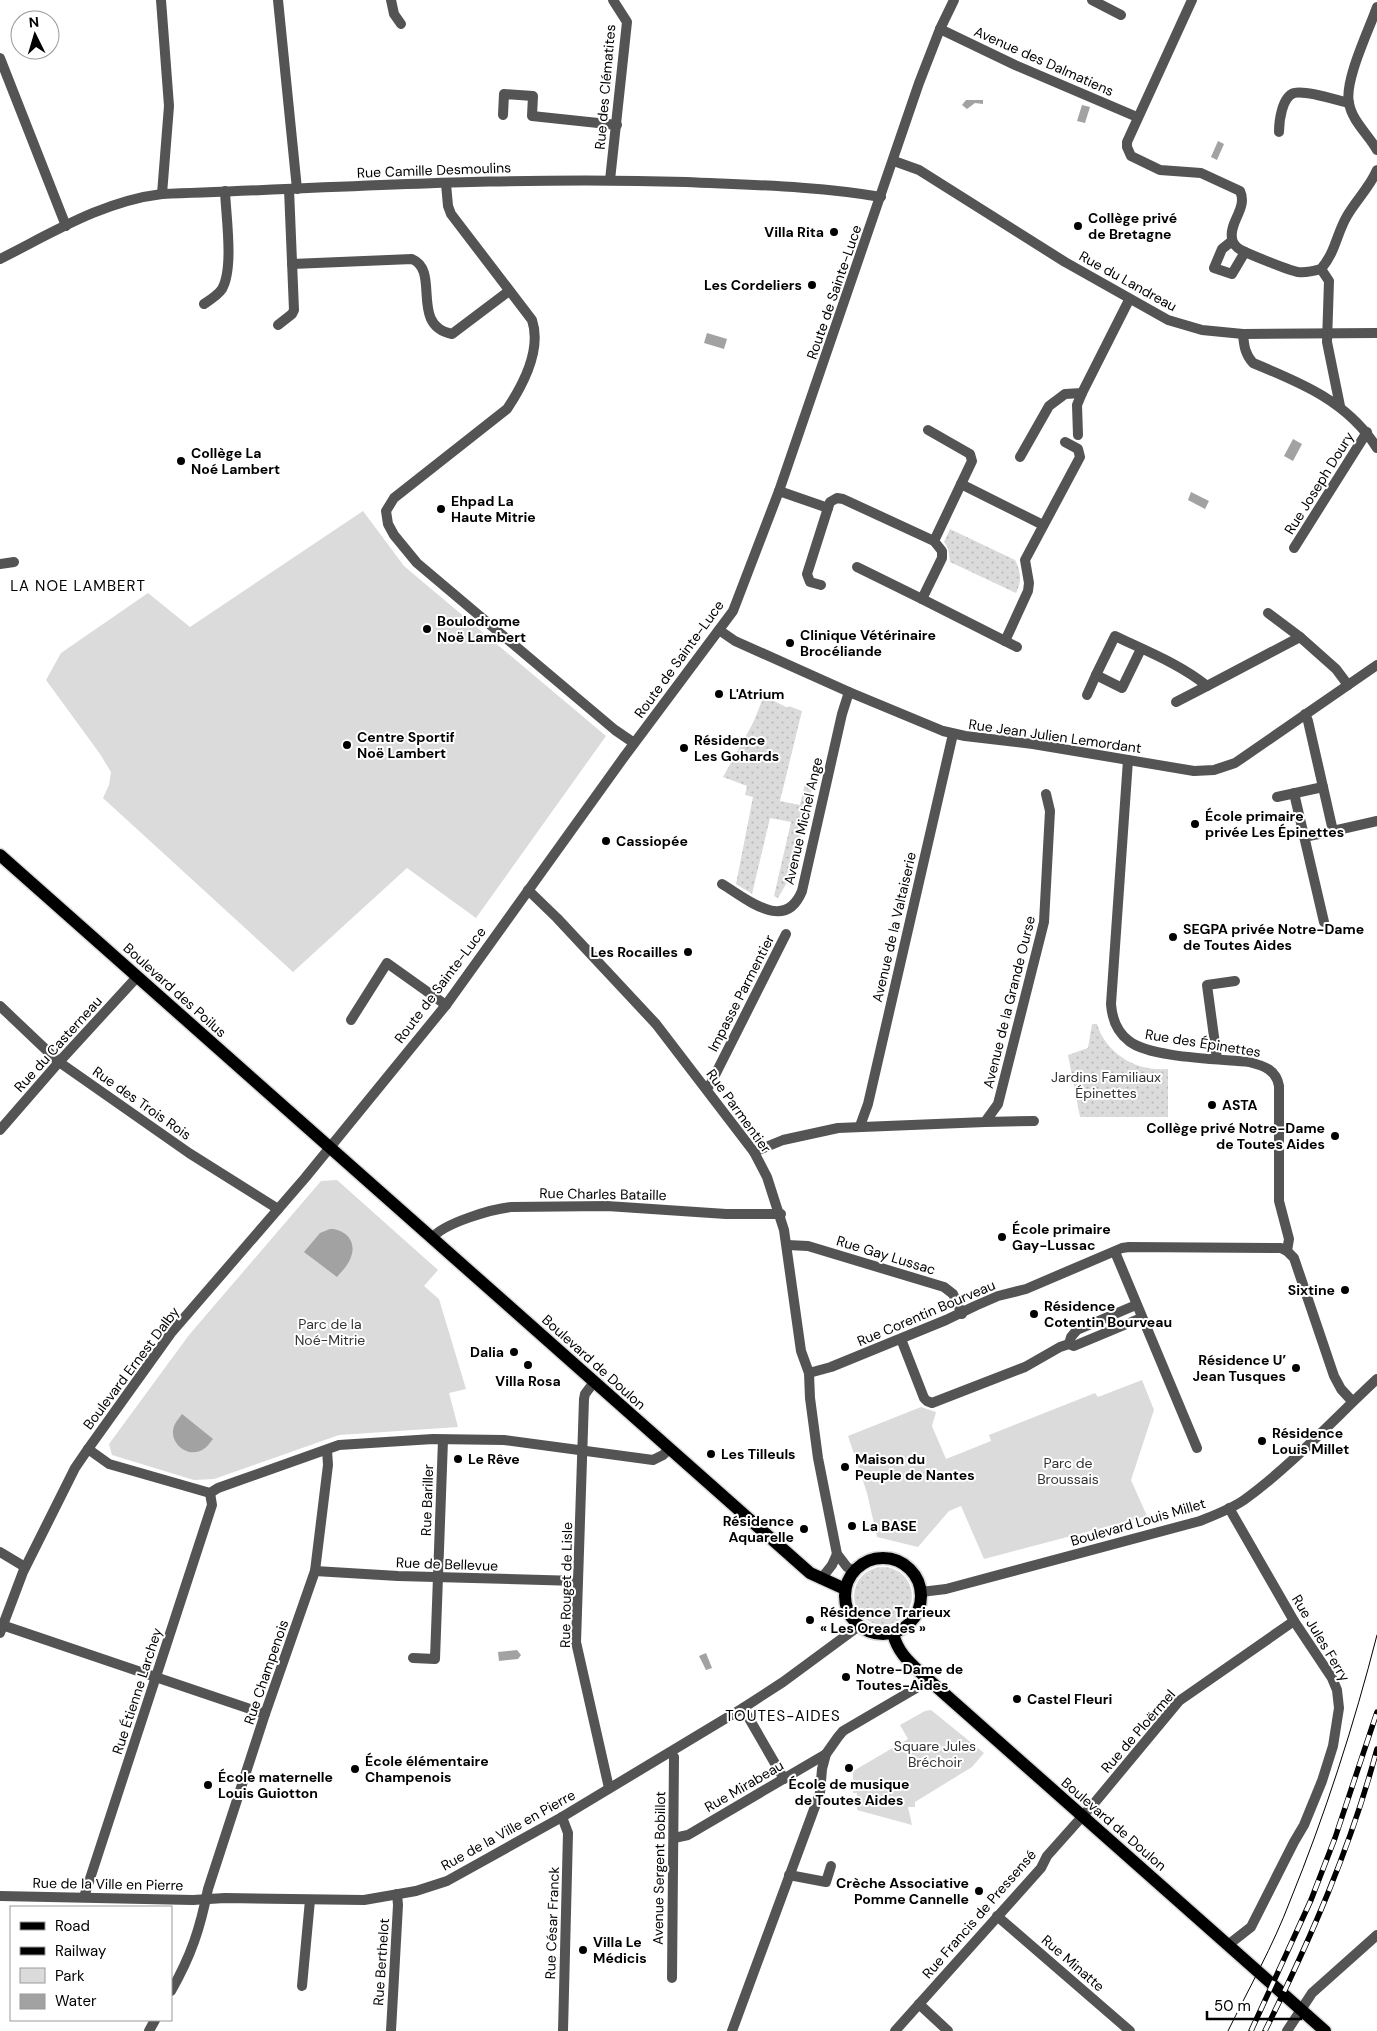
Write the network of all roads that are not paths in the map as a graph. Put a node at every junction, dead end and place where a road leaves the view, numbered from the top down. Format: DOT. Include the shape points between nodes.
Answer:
graph roads {
  1 [pos="161,0"];
  2 [pos="278,0"];
  3 [pos="391,0"];
  4 [pos="613,0"];
  5 [pos="954,0"];
  6 [pos="1092,0"];
  7 [pos="1192,0"];
  8 [pos="1377,7"];
  9 [pos="1121,15"];
  10 [pos="401,24"];
  11 [pos="1373,28"];
  12 [pos="940,29"];
  13 [pos="0,58"];
  14 [pos="1349,103"];
  15 [pos="503,115"];
  16 [pos="1138,117"];
  17 [pos="617,125"];
  18 [pos="1279,132"];
  19 [pos="1377,150"];
  20 [pos="894,161"];
  21 [pos="1377,170"];
  22 [pos="610,180"];
  23 [pos="446,184"];
  24 [pos="293,189"];
  25 [pos="226,192"];
  26 [pos="162,194"];
  27 [pos="882,197"];
  28 [pos="66,226"];
  29 [pos="1232,241"];
  30 [pos="1245,252"];
  31 [pos="0,259"];
  32 [pos="292,264"];
  33 [pos="1321,269"];
  34 [pos="509,291"];
  35 [pos="1130,300"];
  36 [pos="204,304"];
  37 [pos="278,325"];
  38 [pos="1243,334"];
  39 [pos="1327,334"];
  40 [pos="1377,334"];
  41 [pos="1082,393"];
  42 [pos="1340,406"];
  43 [pos="928,430"];
  44 [pos="1367,432"];
  45 [pos="1078,434"];
  46 [pos="1065,442"];
  47 [pos="1377,448"];
  48 [pos="1020,457"];
  49 [pos="961,484"];
  50 [pos="779,491"];
  51 [pos="828,508"];
  52 [pos="1043,525"];
  53 [pos="934,541"];
  54 [pos="1294,548"];
  55 [pos="14,562"];
  56 [pos="0,564"];
  57 [pos="857,567"];
  58 [pos="821,585"];
  59 [pos="922,599"];
  60 [pos="1268,613"];
  61 [pos="720,630"];
  62 [pos="1300,637"];
  63 [pos="1005,641"];
  64 [pos="1017,647"];
  65 [pos="1141,649"];
  66 [pos="1377,665"];
  67 [pos="1096,675"];
  68 [pos="1348,685"];
  69 [pos="1207,686"];
  70 [pos="849,692"];
  71 [pos="1087,695"];
  72 [pos="1176,702"];
  73 [pos="1304,714"];
  74 [pos="953,734"];
  75 [pos="634,743"];
  76 [pos="1128,760"];
  77 [pos="1323,787"];
  78 [pos="1294,793"];
  79 [pos="1046,794"];
  80 [pos="1276,797"];
  81 [pos="1377,821"];
  82 [pos="1333,831"];
  83 [pos="1304,837"];
  84 [pos="0,855"];
  85 [pos="722,884"];
  86 [pos="528,890"];
  87 [pos="1324,922"];
  88 [pos="786,934"];
  89 [pos="137,977"];
  90 [pos="1235,980"];
  91 [pos="446,1005"];
  92 [pos="0,1006"];
  93 [pos="351,1020"];
  94 [pos="1218,1059"];
  95 [pos="59,1062"];
  96 [pos="706,1089"];
  97 [pos="1034,1121"];
  98 [pos="985,1122"];
  99 [pos="860,1126"];
  100 [pos="0,1130"];
  101 [pos="330,1147"];
  102 [pos="754,1152"];
  103 [pos="278,1209"];
  104 [pos="780,1214"];
  105 [pos="432,1238"];
  106 [pos="787,1245"];
  107 [pos="1287,1251"];
  108 [pos="1115,1252"];
  109 [pos="1136,1305"];
  110 [pos="962,1314"];
  111 [pos="1141,1318"];
  112 [pos="901,1338"];
  113 [pos="1068,1344"];
  114 [pos="809,1373"];
  115 [pos="1377,1379"];
  116 [pos="594,1382"];
  117 [pos="1352,1401"];
  118 [pos="443,1440"];
  119 [pos="669,1448"];
  120 [pos="1197,1448"];
  121 [pos="88,1449"];
  122 [pos="327,1450"];
  123 [pos="583,1450"];
  124 [pos="210,1493"];
  125 [pos="1230,1508"];
  126 [pos="0,1552"];
  127 [pos="837,1554"];
  128 [pos="25,1567"];
  129 [pos="315,1571"];
  130 [pos="854,1571"];
  131 [pos="437,1577"];
  132 [pos="821,1579"];
  133 [pos="578,1581"];
  134 [pos="845,1589"];
  135 [pos="921,1592"];
  136 [pos="1294,1621"];
  137 [pos="859,1626"];
  138 [pos="1,1629"];
  139 [pos="893,1633"];
  140 [pos="413,1658"];
  141 [pos="156,1677"];
  142 [pos="930,1680"];
  143 [pos="743,1708"];
  144 [pos="265,1714"];
  145 [pos="826,1754"];
  146 [pos="674,1757"];
  147 [pos="784,1779"];
  148 [pos="609,1788"];
  149 [pos="1083,1815"];
  150 [pos="562,1817"];
  151 [pos="674,1838"];
  152 [pos="831,1866"];
  153 [pos="789,1875"];
  154 [pos="397,1894"];
  155 [pos="0,1896"];
  156 [pos="84,1897"];
  157 [pos="206,1899"];
  158 [pos="310,1900"];
  159 [pos="997,1916"];
  160 [pos="1377,1935"];
  161 [pos="1228,1945"];
  162 [pos="672,1978"];
  163 [pos="302,1986"];
  164 [pos="172,1989"];
  165 [pos="919,2004"];
  166 [pos="1300,2010"];
  167 [pos="391,2031"];
  168 [pos="563,2031"];
  169 [pos="732,2031"];
  170 [pos="896,2031"];
  171 [pos="948,2031"];
  172 [pos="1130,2031"];
  173 [pos="1287,2031"];
  174 [pos="1325,2031"];
  1 -- 26 [label="street" via="169,106"];
  2 -- 24 [label="street"];
  3 -- 10 [label="street" via="394,14"];
  4 -- 17 [label="street, Rue des Clématites" via="627,22"];
  5 -- 12 [label="street, Route de Sainte-Luce"];
  6 -- 9 [label="street"];
  7 -- 16 [label="street"];
  8 -- 11 [label="street"];
  11 -- 14 [label="street" via="1349,84"];
  12 -- 16 [label="street, Avenue des Dalmatiens" via="1015,66"];
  12 -- 20 [label="street, Route de Sainte-Luce"];
  13 -- 28 [label="street"];
  14 -- 18 [label="street" via="1294,93 1279,117"];
  14 -- 19 [label="street" via="1355,119"];
  15 -- 17 [label="street" via="504,94 533,96 532,116"];
  16 -- 29 [label="street" via="1127,142 1131,156 1160,170 1201,173 1240,191 1241,207 1231,232"];
  17 -- 22 [label="street, Rue des Clématites"];
  20 -- 27 [label="street, Route de Sainte-Luce"];
  20 -- 35 [label="street, Rue du Landreau" via="919,170"];
  21 -- 33 [label="street" via="1346,217 1330,258"];
  22 -- 23 [label="street, Rue Camille Desmoulins"];
  22 -- 27 [label="street, Rue Camille Desmoulins" via="850,192"];
  23 -- 24 [label="street, Rue Camille Desmoulins"];
  23 -- 34 [label="street" via="451,214"];
  24 -- 25 [label="street, Rue Camille Desmoulins"];
  24 -- 32 [label="street"];
  25 -- 26 [label="street, Rue Camille Desmoulins"];
  25 -- 36 [label="street" via="227,278 219,293"];
  26 -- 28 [label="street, Rue Camille Desmoulins" via="112,204"];
  27 -- 50 [label="street, Route de Sainte-Luce"];
  28 -- 31 [label="street, Rue Camille Desmoulins"];
  29 -- 30 [label="street"];
  29 -- 30 [label="street" via="1222,249 1214,268 1232,274"];
  30 -- 33 [label="street" via="1298,272"];
  32 -- 34 [label="street" via="412,259 424,270 427,313 438,328 452,334"];
  32 -- 37 [label="street" via="294,310"];
  33 -- 39 [label="street" via="1328,280"];
  34 -- 75 [label="street" via="532,320 535,329 534,346 520,390 507,409 394,498 386,511 388,524 422,568 607,724"];
  35 -- 38 [label="street, Rue du Landreau" via="1183,325"];
  35 -- 41 [label="street"];
  38 -- 39 [label="street, Rue du Landreau"];
  38 -- 42 [label="street, Rue Joseph Doury" via="1244,348 1253,363 1305,384"];
  39 -- 40 [label="street, Rue du Landreau"];
  39 -- 42 [label="street"];
  41 -- 45 [label="street" via="1077,405"];
  41 -- 48 [label="street" via="1065,394 1049,406"];
  42 -- 44 [label="street, Rue Joseph Doury"];
  43 -- 49 [label="street" via="970,454 972,461"];
  44 -- 47 [label="street, Rue Joseph Doury"];
  44 -- 54 [label="street, Rue Joseph Doury"];
  46 -- 52 [label="street" via="1078,450 1080,457"];
  49 -- 52 [label="street"];
  49 -- 53 [label="street"];
  50 -- 51 [label="street"];
  50 -- 61 [label="street, Route de Sainte-Luce" via="733,611"];
  51 -- 53 [label="street" via="830,502 837,498 844,499"];
  51 -- 58 [label="street" via="807,574 810,582"];
  52 -- 63 [label="street" via="1026,560 1028,591"];
  53 -- 59 [label="street" via="942,551 942,558"];
  55 -- 56 [label="street"];
  57 -- 59 [label="street"];
  59 -- 63 [label="street"];
  60 -- 62 [label="street"];
  61 -- 70 [label="street, Rue Jean Julien Lemordant" via="735,641"];
  61 -- 75 [label="street, Route de Sainte-Luce"];
  62 -- 68 [label="street" via="1336,669"];
  62 -- 69 [label="street"];
  63 -- 64 [label="street"];
  65 -- 67 [label="street" via="1115,636"];
  65 -- 67 [label="street" via="1122,688"];
  65 -- 69 [label="street" via="1191,673"];
  66 -- 68 [label="street, Rue Jean Julien Lemordant"];
  67 -- 71 [label="street"];
  68 -- 73 [label="street, Rue Jean Julien Lemordant"];
  69 -- 72 [label="street"];
  70 -- 74 [label="street, Rue Jean Julien Lemordant"];
  70 -- 85 [label="street, Avenue Michel Ange" via="798,900 786,910 775,912"];
  73 -- 76 [label="street, Rue Jean Julien Lemordant" via="1225,768 1194,771"];
  73 -- 77 [label="street"];
  74 -- 76 [label="street, Rue Jean Julien Lemordant"];
  74 -- 99 [label="street, Avenue de la Valtaiserie" via="868,1104"];
  75 -- 86 [label="street, Route de Sainte-Luce"];
  76 -- 94 [label="street, Rue des Épinettes" via="1110,1004 1114,1020 1127,1041 1145,1050"];
  77 -- 78 [label="street"];
  77 -- 82 [label="street"];
  78 -- 80 [label="street"];
  78 -- 83 [label="street"];
  79 -- 98 [label="street, Avenue de la Grande Ourse" via="1050,811 1044,922 998,1104"];
  81 -- 82 [label="street"];
  82 -- 83 [label="street"];
  83 -- 87 [label="street"];
  84 -- 89 [label="main road, Boulevard des Poilus"];
  86 -- 91 [label="street, Route de Sainte-Luce"];
  86 -- 96 [label="street, Rue Parmentier" via="656,1024"];
  88 -- 96 [label="street, Impasse Parmentier" via="712,1083"];
  89 -- 95 [label="street, Rue du Casterneau"];
  89 -- 101 [label="main road, Boulevard des Poilus"];
  90 -- 94 [label="street" via="1207,985"];
  91 -- 93 [label="street" via="387,963"];
  91 -- 101 [label="street, Route de Sainte-Luce"];
  92 -- 95 [label="street, Rue des Trois Rois"];
  94 -- 107 [label="street, Rue des Épinettes" via="1261,1065 1278,1079 1279,1201 1289,1240"];
  95 -- 100 [label="street, Rue du Casterneau"];
  95 -- 103 [label="street, Rue des Trois Rois" via="184,1150"];
  96 -- 102 [label="street, Rue Parmentier"];
  97 -- 98 [label="street"];
  98 -- 99 [label="street"];
  99 -- 102 [label="street" via="783,1140"];
  101 -- 103 [label="street, Boulevard Ernest Dalby"];
  101 -- 105 [label="main road, Boulevard de Doulon"];
  102 -- 104 [label="street, Rue Parmentier"];
  103 -- 121 [label="street, Boulevard Ernest Dalby" via="171,1333"];
  104 -- 105 [label="street, Rue Charles Bataille" via="607,1206 511,1207 442,1228"];
  104 -- 106 [label="street, Rue Parmentier"];
  105 -- 116 [label="main road, Boulevard de Doulon"];
  106 -- 110 [label="street, Rue Gay Lussac" via="808,1246 944,1287 953,1294"];
  106 -- 114 [label="street, Rue Parmentier" via="801,1351"];
  107 -- 108 [label="street, Rue Corentin Bourveau" via="1281,1248 1129,1247"];
  107 -- 117 [label="street, Rue des Épinettes" via="1294,1258 1334,1376"];
  108 -- 109 [label="street"];
  108 -- 110 [label="street, Rue Corentin Bourveau" via="1026,1289 998,1296"];
  109 -- 111 [label="street"];
  109 -- 113 [label="street" via="1077,1330"];
  110 -- 112 [label="street, Rue Corentin Bourveau"];
  111 -- 113 [label="street" via="1074,1346"];
  111 -- 120 [label="street"];
  112 -- 113 [label="street" via="924,1398 932,1403 1025,1367"];
  112 -- 114 [label="street, Rue Corentin Bourveau"];
  114 -- 127 [label="street, Rue Parmentier" via="818,1458"];
  115 -- 117 [label="street, Boulevard Louis Millet"];
  116 -- 119 [label="main road, Boulevard de Doulon"];
  116 -- 123 [label="street, Rue Rouget de Lisle" via="584,1398"];
  117 -- 125 [label="street, Boulevard Louis Millet" via="1272,1477"];
  118 -- 122 [label="street" via="339,1445"];
  118 -- 123 [label="street" via="504,1440"];
  118 -- 131 [label="street, Rue Bariller"];
  119 -- 123 [label="street" via="653,1460"];
  119 -- 132 [label="main road, Boulevard de Doulon" via="810,1573"];
  121 -- 124 [label="street" via="109,1464"];
  121 -- 128 [label="street, Boulevard Ernest Dalby" via="75,1468"];
  122 -- 124 [label="street"];
  122 -- 129 [label="street, Rue Champenois"];
  123 -- 133 [label="street, Rue Rouget de Lisle"];
  124 -- 141 [label="street, Rue Étienne Larchey" via="212,1505"];
  125 -- 135 [label="street, Boulevard Louis Millet" via="1200,1521 946,1589"];
  125 -- 136 [label="street, Rue Jules Ferry"];
  126 -- 128 [label="street"];
  127 -- 130 [label="street"];
  127 -- 132 [label="street"];
  128 -- 138 [label="street, Boulevard Ernest Dalby"];
  129 -- 131 [label="street, Rue de Bellevue"];
  129 -- 144 [label="street, Rue Champenois"];
  130 -- 134 [label="main road"];
  130 -- 135 [label="main road" via="872,1560 893,1559 910,1569"];
  131 -- 133 [label="street, Rue de Bellevue"];
  131 -- 140 [label="street, Rue Bariller" via="435,1659"];
  132 -- 134 [label="main road, Boulevard de Doulon"];
  133 -- 148 [label="street, Rue Rouget de Lisle" via="576,1642"];
  134 -- 137 [label="main road" via="848,1612"];
  135 -- 139 [label="main road" via="915,1618"];
  136 -- 149 [label="street, Rue de Ploërmel" via="1179,1701"];
  136 -- 161 [label="street, Rue Jules Ferry" via="1337,1690 1339,1708 1333,1746 1304,1825 1257,1916 1247,1931"];
  137 -- 139 [label="main road" via="872,1633"];
  137 -- 143 [label="street, Rue de la Ville en Pierre"];
  138 -- 141 [label="street"];
  139 -- 142 [label="main road, Boulevard de Doulon" via="903,1655"];
  141 -- 144 [label="street"];
  141 -- 156 [label="street, Rue Étienne Larchey"];
  142 -- 145 [label="street" via="843,1732"];
  142 -- 149 [label="main road, Boulevard de Doulon"];
  143 -- 147 [label="street"];
  143 -- 148 [label="street, Rue de la Ville en Pierre"];
  144 -- 157 [label="street, Rue Champenois"];
  145 -- 147 [label="street, Rue Mirabeau"];
  145 -- 153 [label="street" via="820,1793"];
  146 -- 151 [label="street, Avenue Sergent Bobillot"];
  147 -- 151 [label="street, Rue Mirabeau" via="688,1835"];
  148 -- 150 [label="street, Rue de la Ville en Pierre"];
  149 -- 159 [label="street, Rue Francis de Pressensé"];
  149 -- 161 [label="main road, Boulevard de Doulon"];
  150 -- 154 [label="street, Rue de la Ville en Pierre" via="447,1881"];
  150 -- 168 [label="street, Rue César Franck" via="568,1833"];
  151 -- 162 [label="street, Avenue Sergent Bobillot"];
  152 -- 153 [label="street" via="826,1882"];
  153 -- 169 [label="street"];
  154 -- 158 [label="street, Rue de la Ville en Pierre" via="364,1900"];
  154 -- 167 [label="street, Rue Berthelot"];
  155 -- 156 [label="street, Rue de la Ville en Pierre"];
  156 -- 157 [label="street, Rue de la Ville en Pierre"];
  157 -- 158 [label="street, Rue de la Ville en Pierre"];
  157 -- 164 [label="street, Rue Champenois" via="188,1960"];
  158 -- 163 [label="street"];
  159 -- 165 [label="street, Rue Francis de Pressensé"];
  159 -- 172 [label="street, Rue Minatte"];
  160 -- 166 [label="street" via="1318,1987"];
  161 -- 166 [label="main road, Boulevard de Doulon"];
  165 -- 170 [label="street, Rue Francis de Pressensé"];
  165 -- 171 [label="street"];
  166 -- 173 [label="street"];
  166 -- 174 [label="main road, Boulevard de Doulon"];
}
